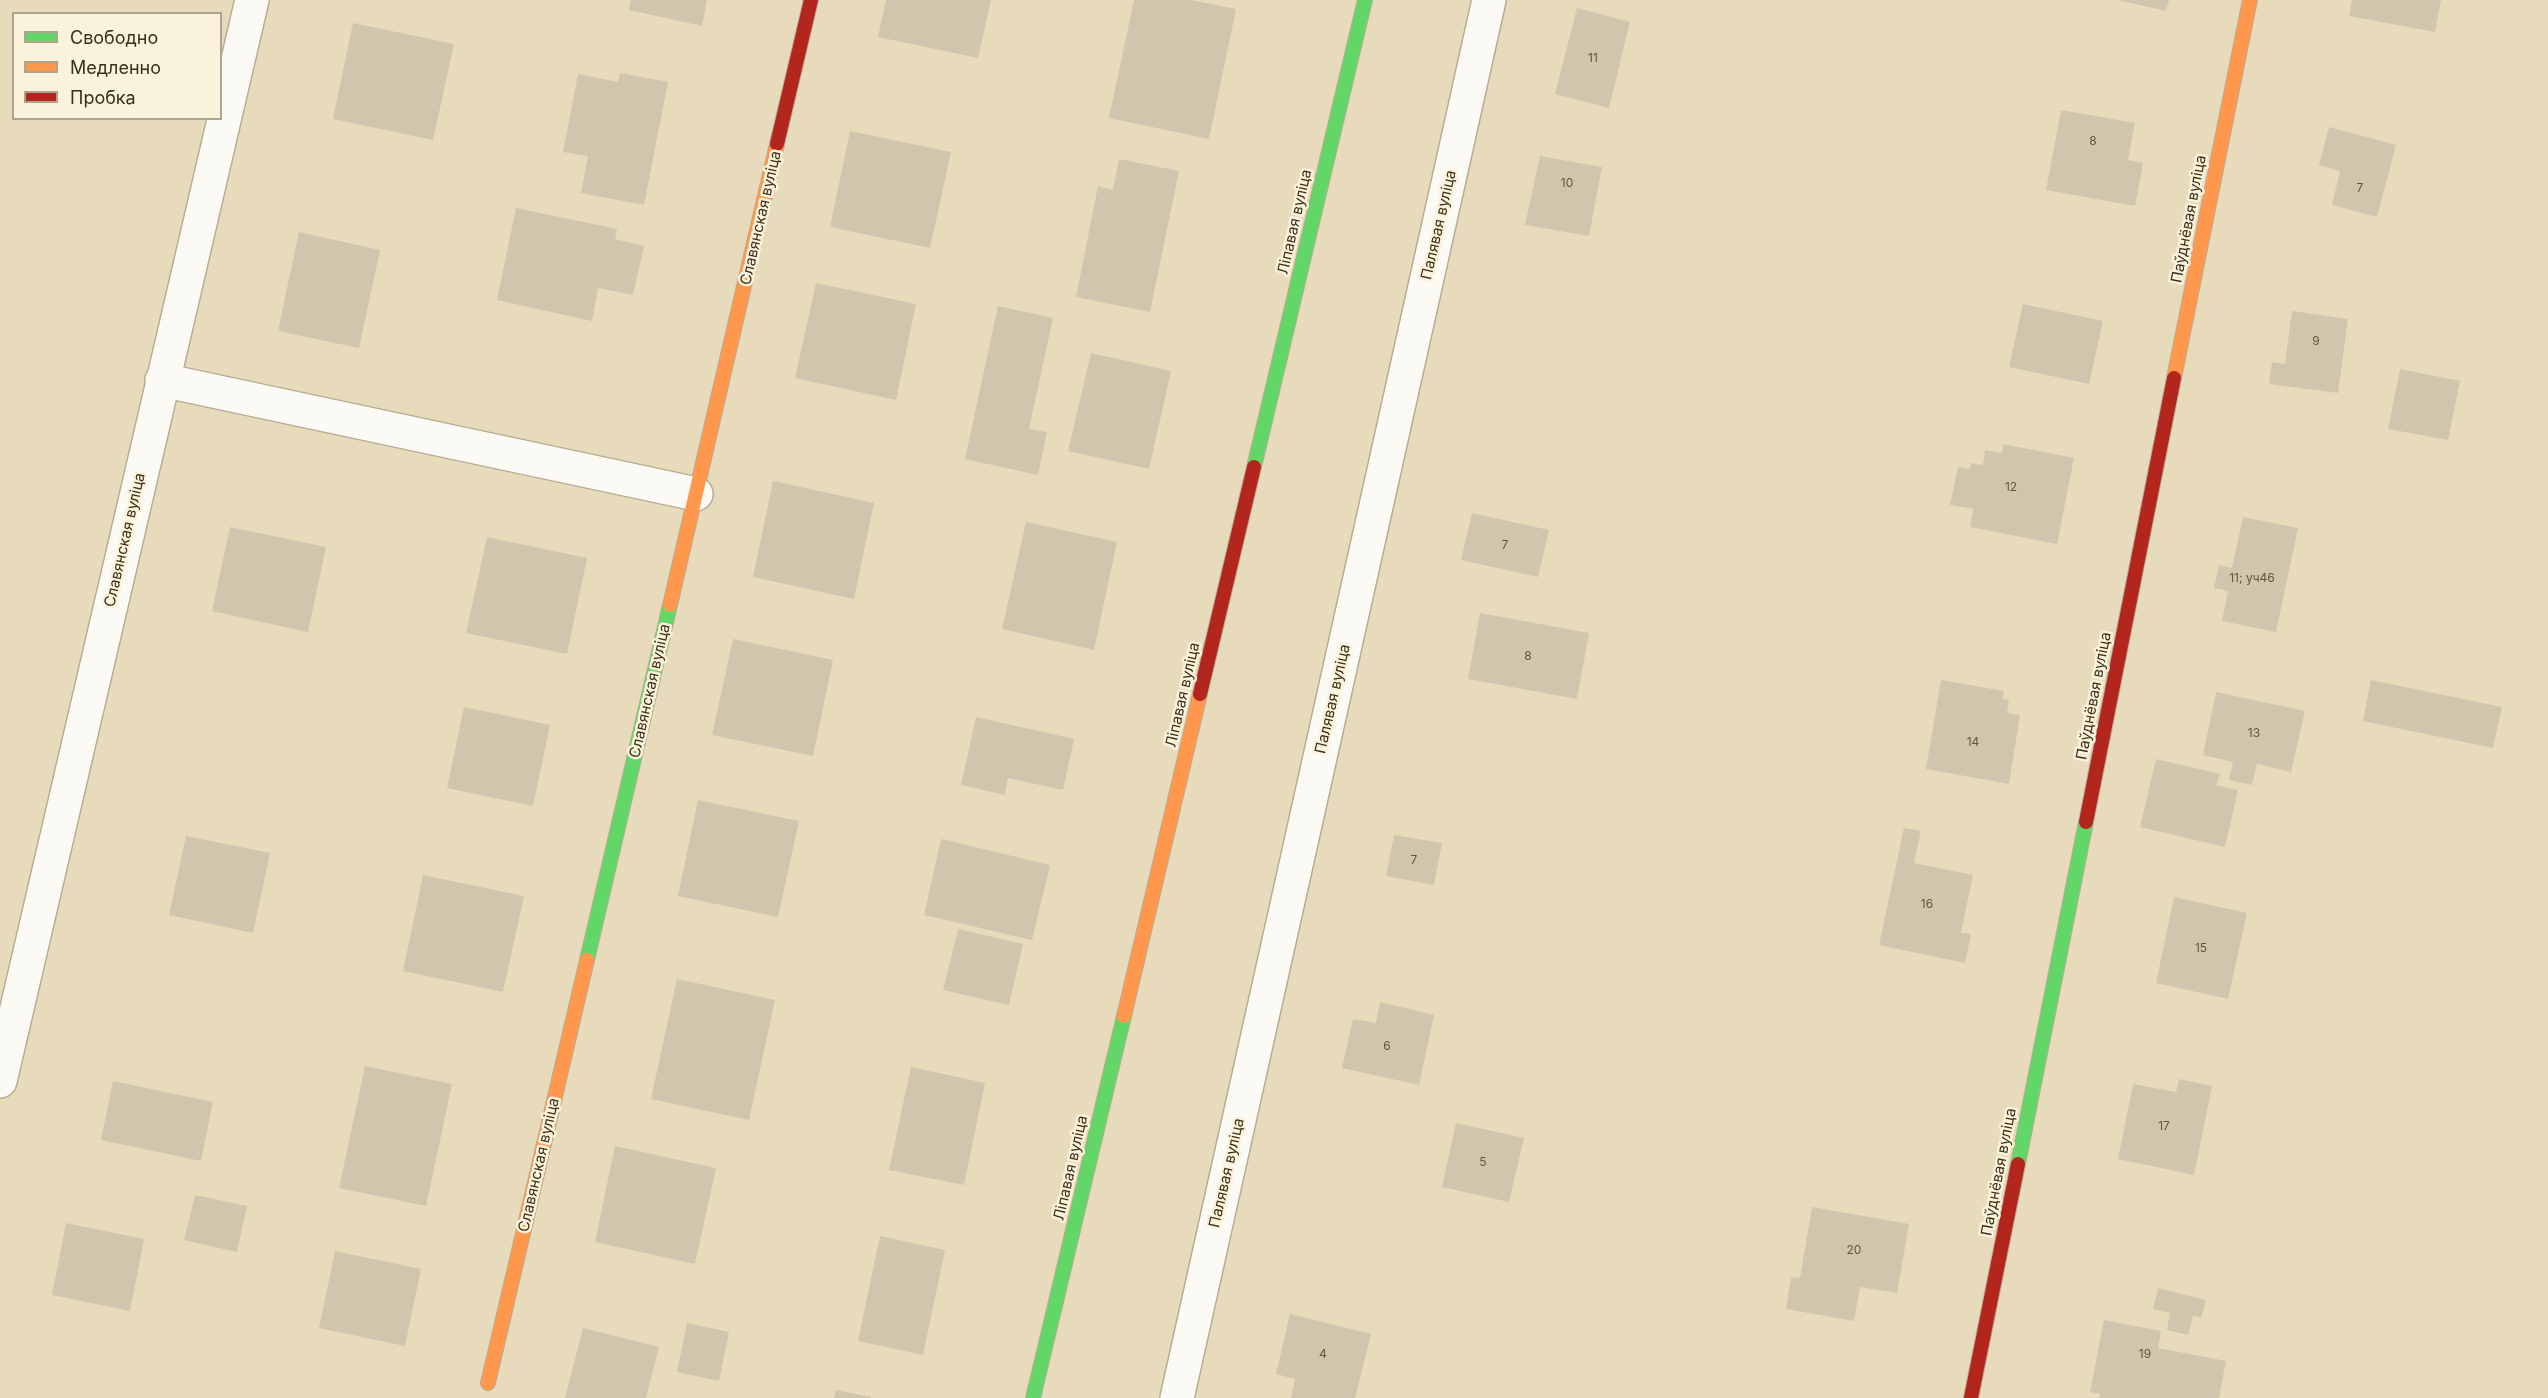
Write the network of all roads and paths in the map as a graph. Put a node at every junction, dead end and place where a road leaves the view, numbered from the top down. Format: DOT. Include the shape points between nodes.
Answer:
graph roads {
  1 [pos="252,0"];
  2 [pos="811,0"];
  3 [pos="1365,0"];
  4 [pos="1489,0"];
  5 [pos="2250,0"];
  6 [pos="162,380"];
  7 [pos="696,494"];
  8 [pos="0,1081"];
  9 [pos="488,1383"];
  10 [pos="1033,1398"];
  11 [pos="1177,1398"];
  12 [pos="1971,1398"];
  1 -- 6 [label="street, Славянская вуліца"];
  2 -- 7 [label="street, Славянская вуліца"];
  3 -- 10 [label="street, Ліпавая вуліца"];
  4 -- 11 [label="street, Палявая вуліца"];
  5 -- 12 [label="street, Паўднёвая вуліца"];
  6 -- 7 [label="street"];
  6 -- 8 [label="street, Славянская вуліца"];
  7 -- 9 [label="street, Славянская вуліца"];
}
